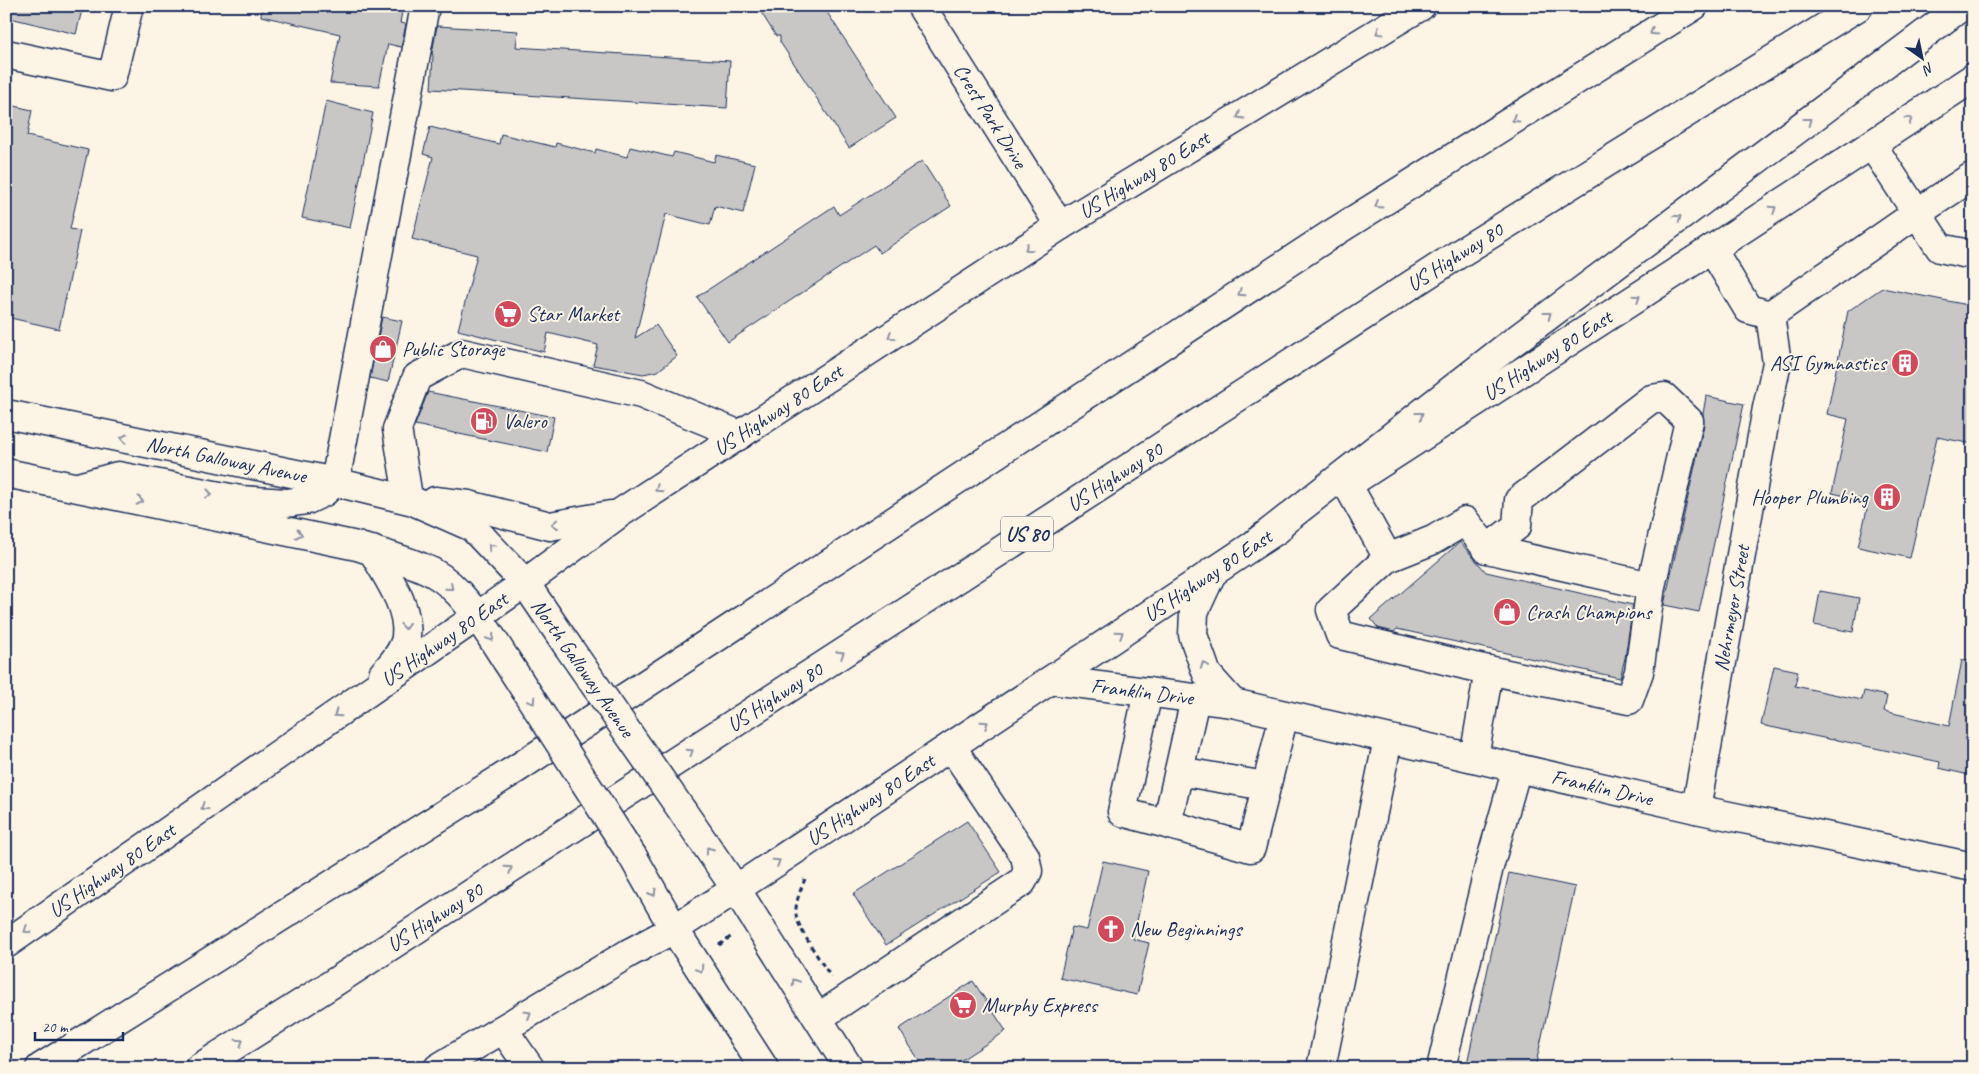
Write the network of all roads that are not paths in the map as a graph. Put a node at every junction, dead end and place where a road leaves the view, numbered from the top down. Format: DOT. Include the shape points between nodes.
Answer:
graph roads {
  1 [pos="129,6"];
  2 [pos="425,6"];
  3 [pos="921,6"];
  4 [pos="1421,6"];
  5 [pos="1694,6"];
  6 [pos="1859,6"];
  7 [pos="1962,6"];
  8 [pos="6,54"];
  9 [pos="1973,78"];
  10 [pos="1872,145"];
  11 [pos="1973,176"];
  12 [pos="1917,213"];
  13 [pos="1060,226"];
  14 [pos="1712,249"];
  15 [pos="1973,255"];
  16 [pos="1770,315"];
  17 [pos="6,414"];
  18 [pos="740,435"];
  19 [pos="6,473"];
  20 [pos="335,482"];
  21 [pos="1347,484"];
  22 [pos="76,488"];
  23 [pos="377,492"];
  24 [pos="408,497"];
  25 [pos="620,514"];
  26 [pos="1257,542"];
  27 [pos="1487,549"];
  28 [pos="372,550"];
  29 [pos="1388,558"];
  30 [pos="1213,571"];
  31 [pos="524,583"];
  32 [pos="1651,586"];
  33 [pos="477,616"];
  34 [pos="1490,670"];
  35 [pos="1052,680"];
  36 [pos="368,692"];
  37 [pos="1148,692"];
  38 [pos="1195,699"];
  39 [pos="1233,703"];
  40 [pos="1284,715"];
  41 [pos="1388,739"];
  42 [pos="951,746"];
  43 [pos="1474,758"];
  44 [pos="1517,768"];
  45 [pos="1179,770"];
  46 [pos="1265,786"];
  47 [pos="1696,809"];
  48 [pos="1167,824"];
  49 [pos="1973,867"];
  50 [pos="736,889"];
  51 [pos="674,928"];
  52 [pos="6,944"];
  53 [pos="818,1018"];
  54 [pos="503,1029"];
  55 [pos="40,1068"];
  56 [pos="199,1068"];
  57 [pos="438,1068"];
  58 [pos="530,1068"];
  59 [pos="764,1068"];
  60 [pos="849,1068"];
  61 [pos="1321,1068"];
  62 [pos="1441,1068"];
  1 -- 8 [label="main road" via="112,77"];
  2 -- 20 [label="main road"];
  3 -- 13 [label="main road, Crest Park Drive"];
  4 -- 13 [label="main road, US Highway 80 East, one-way"];
  5 -- 55 [label="main road, one-way" via="1330,235 516,769"];
  56 -- 6 [label="main road, US Highway 80 / US 80, one-way" via="1466,250"];
  26 -- 7 [label="main road, one-way" via="1505,348"];
  10 -- 9 [label="main road, US Highway 80 East, one-way"];
  10 -- 12 [label="main road"];
  14 -- 10 [label="main road, US Highway 80 East, one-way"];
  11 -- 12 [label="main road"];
  12 -- 15 [label="main road" via="1940,248"];
  12 -- 16 [label="main road"];
  13 -- 18 [label="main road, US Highway 80 East, one-way"];
  14 -- 16 [label="main road" via="1748,309"];
  21 -- 14 [label="main road, US Highway 80 East, one-way"];
  16 -- 47 [label="main road, Nehrmeyer Street" via="1778,363 1767,408"];
  20 -- 17 [label="main road, North Galloway Avenue, one-way"];
  18 -- 24 [label="main road" via="641,394 462,353 417,377 398,429"];
  18 -- 25 [label="main road, US Highway 80 East, one-way"];
  19 -- 22 [label="main road"];
  22 -- 20 [label="main road, one-way" via="118,476 240,500 288,504 324,492"];
  20 -- 23 [label="main road, North Galloway Avenue"];
  21 -- 26 [label="main road, US Highway 80 East"];
  21 -- 29 [label="main road"];
  22 -- 28 [label="main road, one-way"];
  23 -- 24 [label="main road"];
  31 -- 23 [label="main road, North Galloway Avenue, one-way" via="472,527 414,501"];
  25 -- 24 [label="main road, one-way" via="550,526 469,505"];
  25 -- 31 [label="main road, US Highway 80 East"];
  26 -- 30 [label="main road, US Highway 80 East"];
  27 -- 29 [label="main road" via="1465,521 1433,540"];
  27 -- 32 [label="main road"];
  27 -- 32 [label="main road" via="1517,526 1519,500 1651,398 1664,397 1689,421"];
  28 -- 33 [label="main road, one-way" via="434,573 456,591"];
  28 -- 36 [label="main road, one-way" via="404,613 406,637 401,651"];
  29 -- 34 [label="main road" via="1331,610 1340,635"];
  35 -- 30 [label="main road, US Highway 80 East, one-way"];
  39 -- 30 [label="main road, Franklin Drive, one-way" via="1207,674 1193,635 1194,612"];
  31 -- 33 [label="main road, US Highway 80 East"];
  50 -- 31 [label="main road, North Galloway Avenue, one-way, bridge"];
  32 -- 34 [label="main road" via="1639,672 1629,700"];
  33 -- 36 [label="main road, US Highway 80 East"];
  33 -- 51 [label="main road, one-way, bridge" via="633,857"];
  34 -- 43 [label="main road"];
  35 -- 37 [label="main road, Franklin Drive"];
  42 -- 35 [label="main road, US Highway 80 East, one-way"];
  36 -- 52 [label="main road, US Highway 80 East, one-way"];
  37 -- 38 [label="main road, Franklin Drive"];
  37 -- 48 [label="main road" via="1122,812"];
  38 -- 39 [label="main road, Franklin Drive"];
  38 -- 45 [label="main road"];
  39 -- 40 [label="main road, Franklin Drive"];
  40 -- 41 [label="main road, Franklin Drive"];
  40 -- 46 [label="main road"];
  41 -- 43 [label="main road, Franklin Drive"];
  41 -- 61 [label="main road"];
  50 -- 42 [label="main road, US Highway 80 East, one-way"];
  42 -- 53 [label="main road" via="1024,856 1028,871 1022,882"];
  43 -- 44 [label="main road, Franklin Drive"];
  44 -- 47 [label="main road, Franklin Drive"];
  44 -- 62 [label="main road" via="1489,867"];
  45 -- 46 [label="main road"];
  45 -- 48 [label="main road"];
  46 -- 48 [label="main road" via="1251,848"];
  47 -- 49 [label="main road, Franklin Drive"];
  50 -- 51 [label="main road, US Highway 80 East"];
  53 -- 50 [label="main road, North Galloway Avenue, one-way"];
  54 -- 51 [label="main road, US Highway 80 East, one-way"];
  51 -- 59 [label="main road, one-way"];
  53 -- 60 [label="main road, North Galloway Avenue"];
  54 -- 57 [label="main road, US Highway 80 East"];
  54 -- 58 [label="main road"];
}
